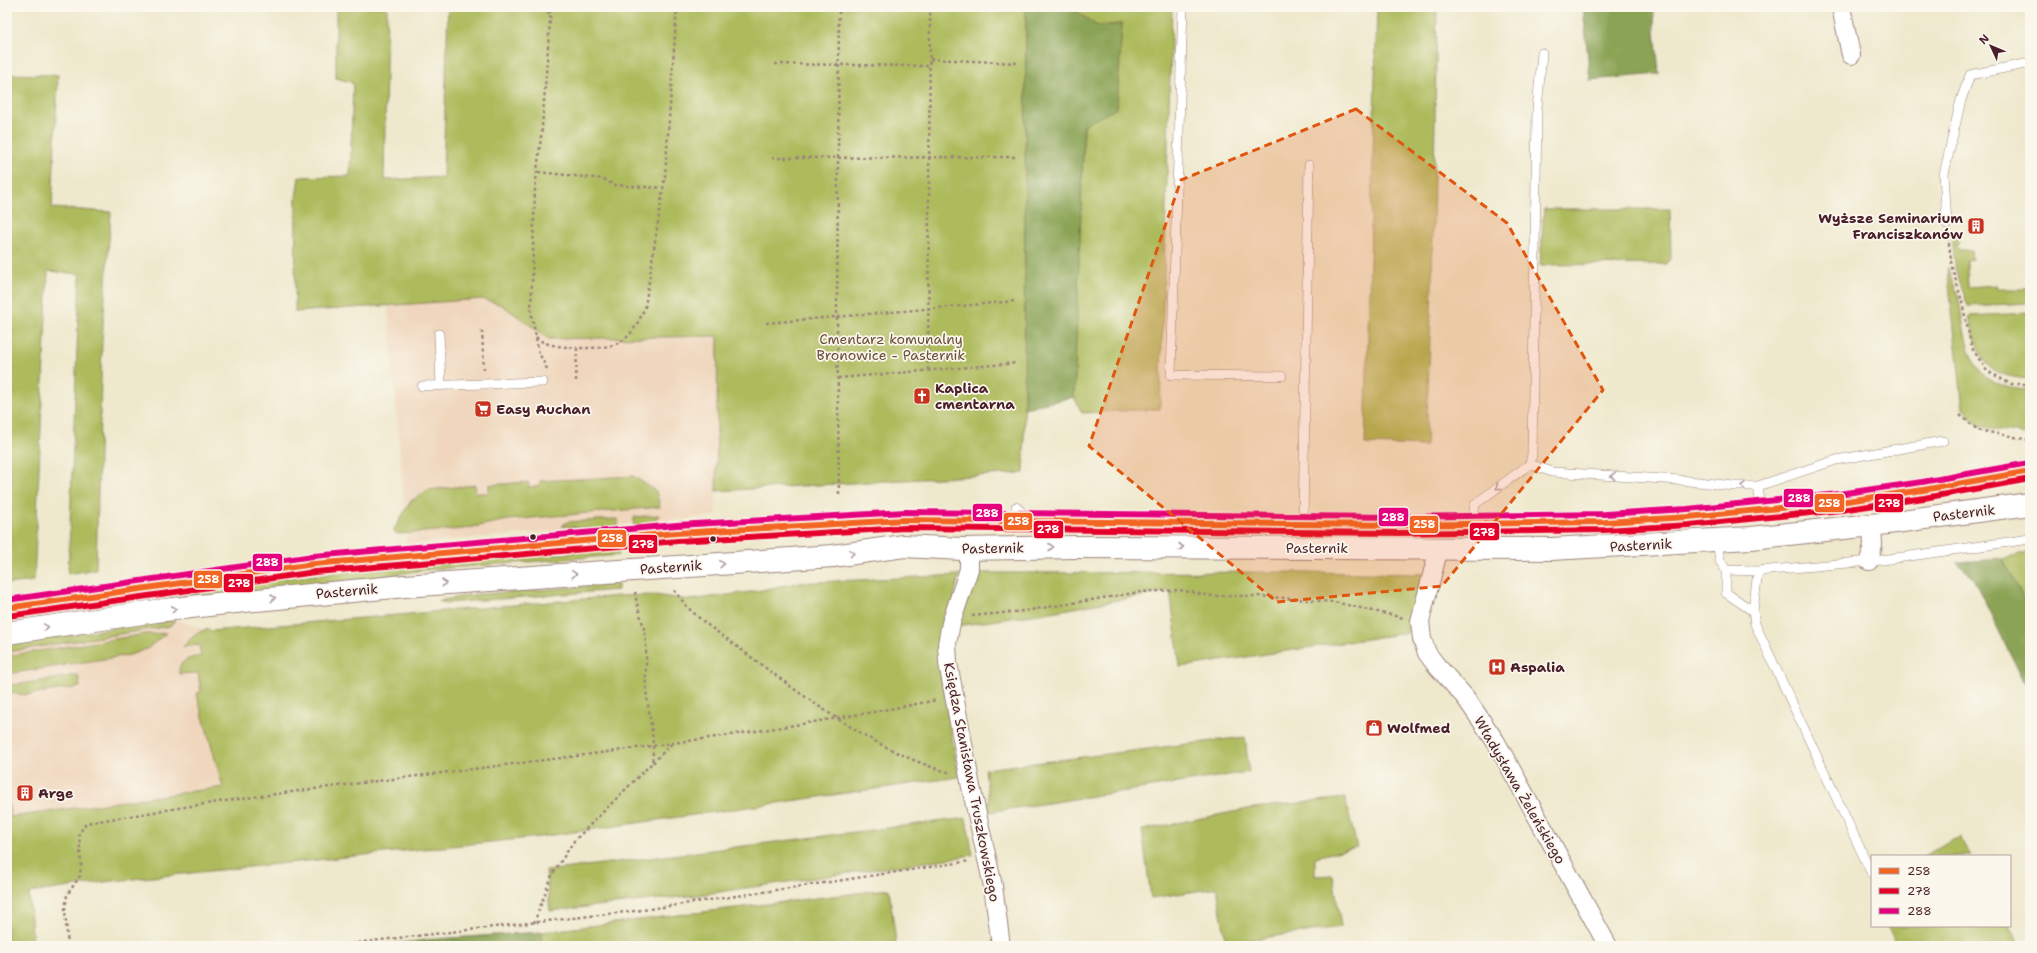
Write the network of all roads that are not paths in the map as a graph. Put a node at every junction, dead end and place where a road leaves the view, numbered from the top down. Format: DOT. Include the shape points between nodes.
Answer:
graph roads {
  1 [pos="1183,7"];
  2 [pos="1841,7"];
  3 [pos="1542,54"];
  4 [pos="1851,55"];
  5 [pos="2030,63"];
  6 [pos="1309,165"];
  7 [pos="1947,224"];
  8 [pos="439,334"];
  9 [pos="1282,376"];
  10 [pos="543,382"];
  11 [pos="441,385"];
  12 [pos="422,386"];
  13 [pos="1944,441"];
  14 [pos="1530,464"];
  15 [pos="2030,471"];
  16 [pos="1758,486"];
  17 [pos="2030,504"];
  18 [pos="1761,510"];
  19 [pos="1303,524"];
  20 [pos="1872,525"];
  21 [pos="1472,526"];
  22 [pos="2030,538"];
  23 [pos="1717,541"];
  24 [pos="1439,548"];
  25 [pos="969,549"];
  26 [pos="1869,561"];
  27 [pos="1726,570"];
  28 [pos="1758,571"];
  29 [pos="7,608"];
  30 [pos="1753,611"];
  31 [pos="7,633"];
  32 [pos="1871,872"];
  33 [pos="1001,946"];
  34 [pos="1608,946"];
  1 -- 9 [label="lane" via="1171,375"];
  2 -- 4 [label="street"];
  3 -- 14 [label="lane" via="1537,109"];
  5 -- 7 [label="lane" via="1970,75 1961,100 1944,174"];
  6 -- 19 [label="lane"];
  8 -- 11 [label="lane"];
  10 -- 11 [label="lane"];
  11 -- 12 [label="lane"];
  13 -- 16 [label="lane" via="1836,460"];
  16 -- 14 [label="lane, one-way" via="1552,472"];
  14 -- 21 [label="lane, one-way" via="1475,504"];
  15 -- 18 [label="main road, Pasternik" via="1900,493"];
  16 -- 18 [label="lane"];
  17 -- 20 [label="main road, Pasternik"];
  18 -- 21 [label="main road, Pasternik" via="1605,522"];
  19 -- 21 [label="main road, Pasternik"];
  19 -- 29 [label="main road, Pasternik" via="1023,514 670,534 314,564"];
  20 -- 23 [label="main road, Pasternik"];
  20 -- 26 [label="street" via="1873,545"];
  22 -- 26 [label="lane" via="1909,558"];
  23 -- 24 [label="main road, Pasternik" via="1551,549"];
  23 -- 27 [label="lane" via="1720,561"];
  25 -- 24 [label="main road, Pasternik, one-way"];
  24 -- 34 [label="street, Władysława Żeleńskiego" via="1420,622 1427,653 1465,697 1496,742"];
  31 -- 25 [label="main road, Pasternik, one-way" via="156,611 405,586 833,556 904,546"];
  25 -- 33 [label="street, Księdza Stanisława Truszkowskiego" via="969,569 947,644 948,663 969,778 993,886"];
  26 -- 28 [label="lane"];
  27 -- 28 [label="lane"];
  27 -- 30 [label="lane" via="1726,593"];
  28 -- 30 [label="lane"];
  30 -- 32 [label="lane" via="1754,624"];
}
